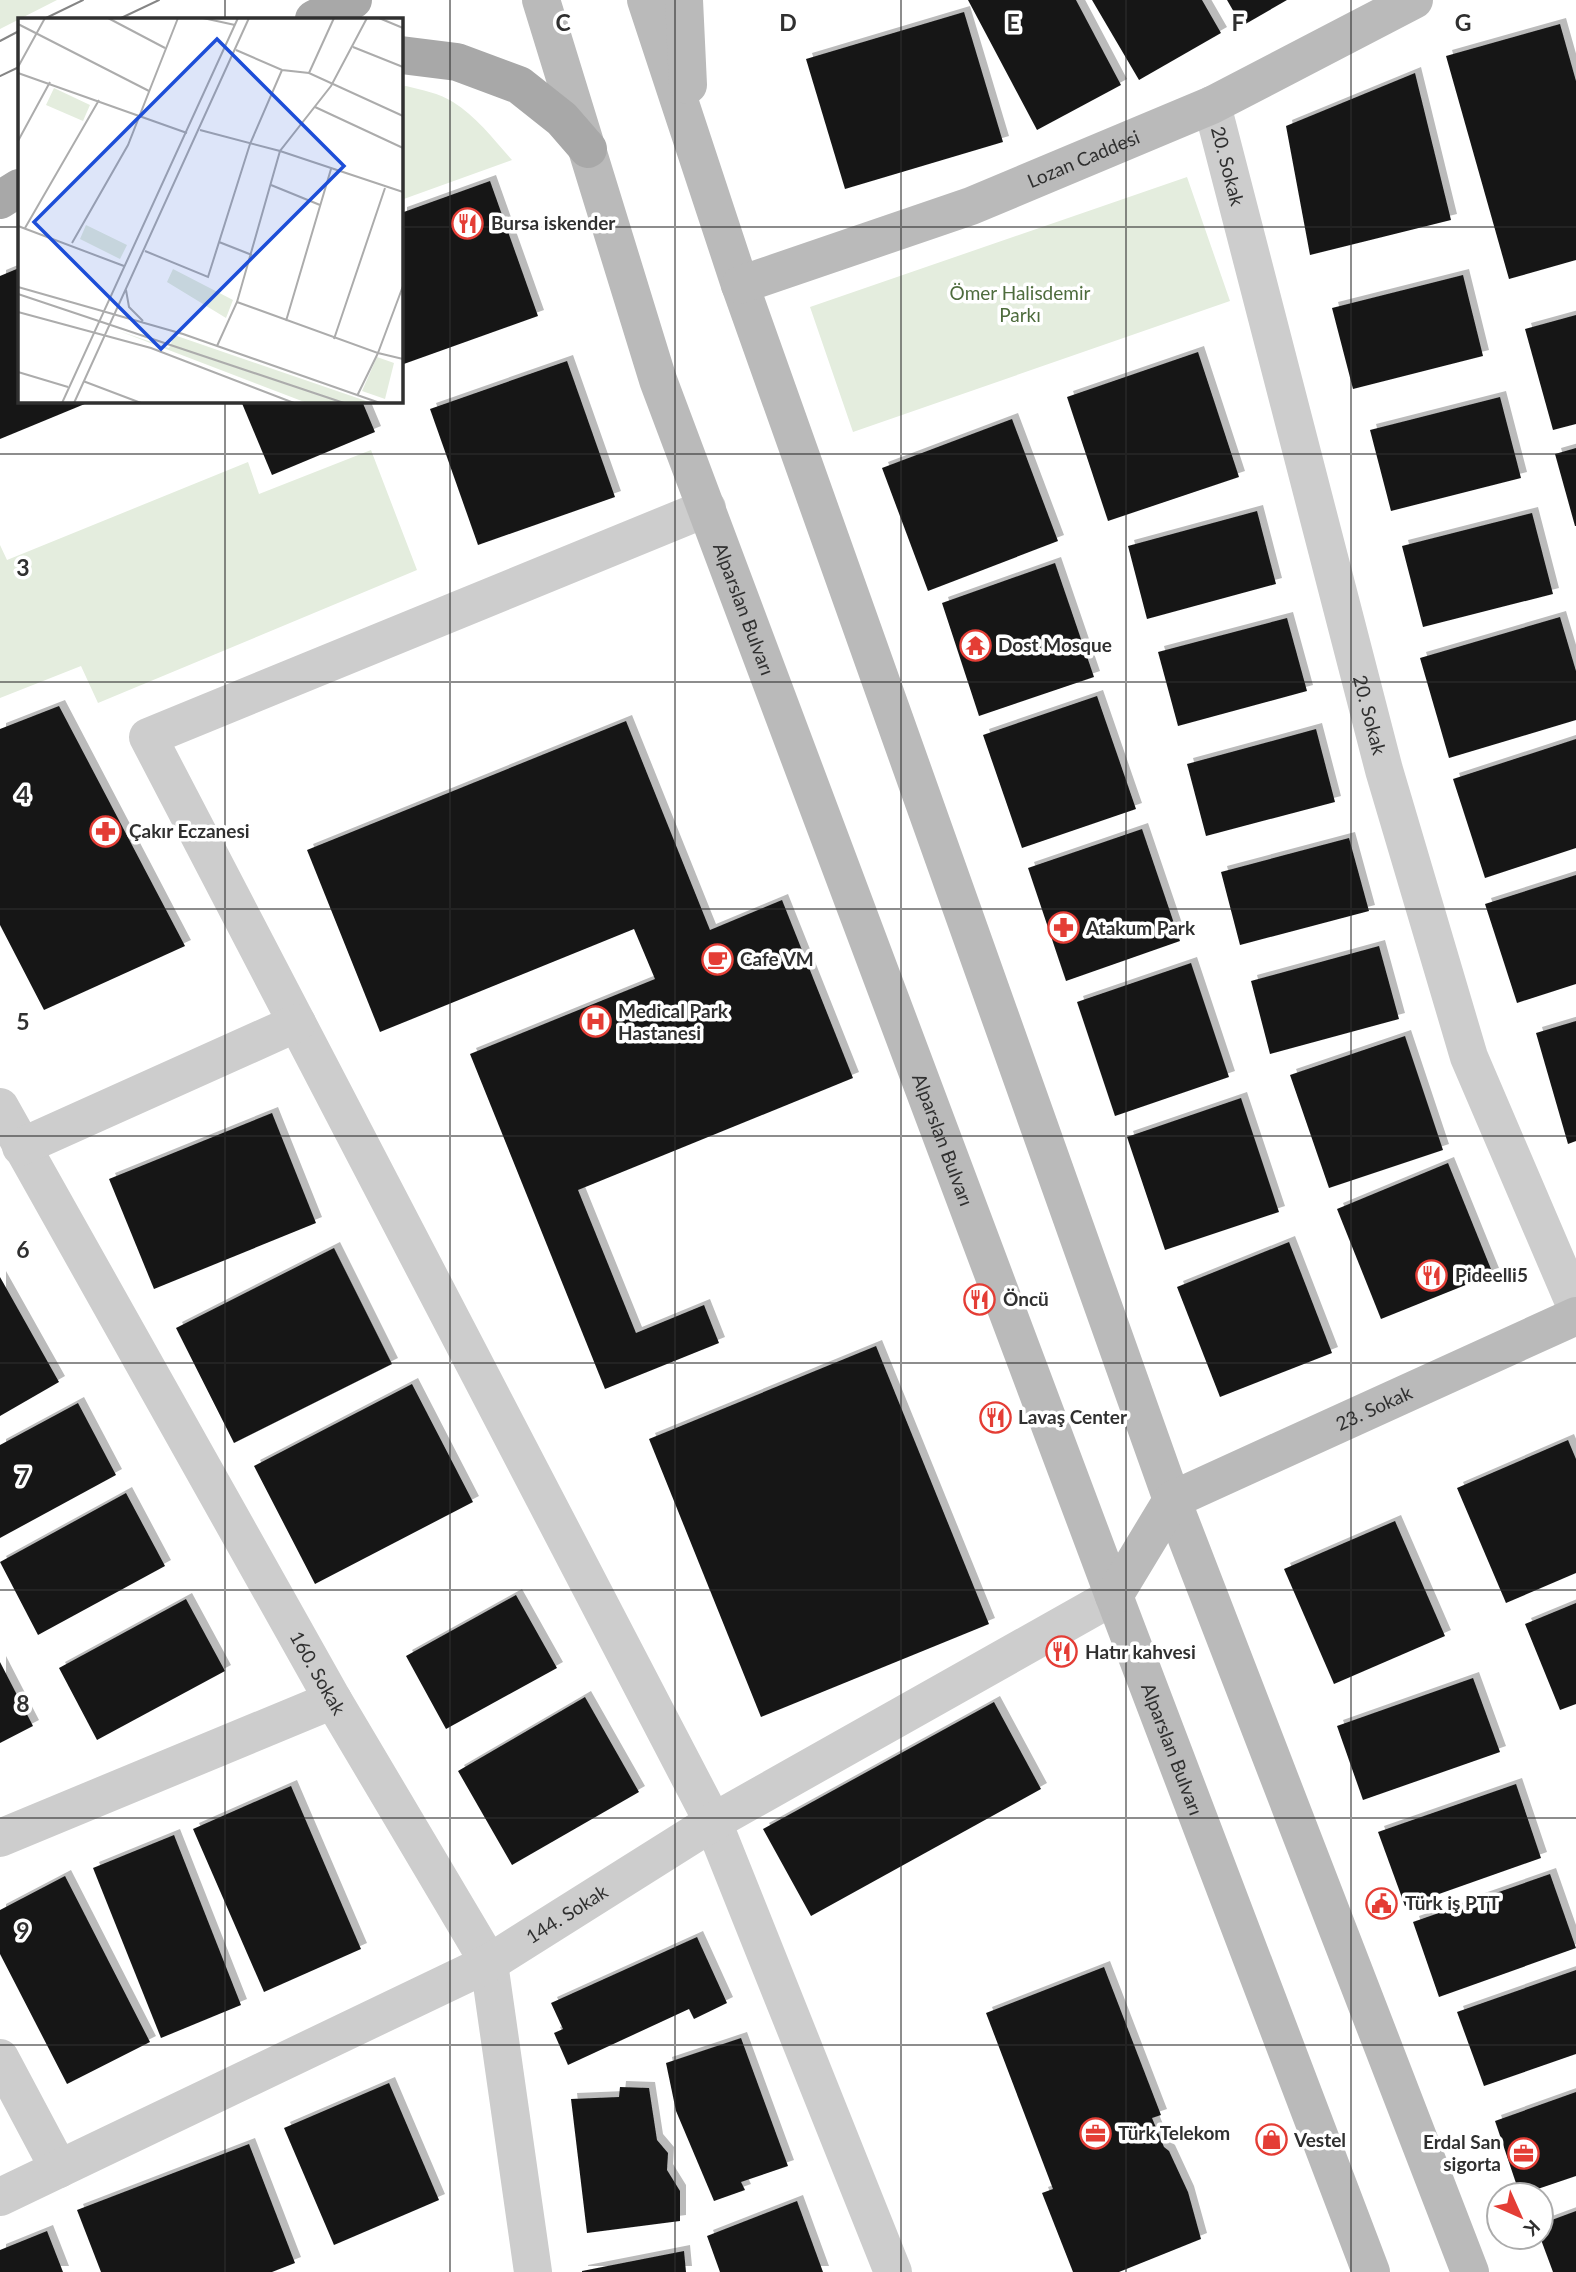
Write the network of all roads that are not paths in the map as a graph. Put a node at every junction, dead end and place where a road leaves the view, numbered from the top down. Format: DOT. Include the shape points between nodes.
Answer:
graph roads {
  1 [pos="353,0"];
  2 [pos="541,0"];
  3 [pos="646,0"];
  4 [pos="684,0"];
  5 [pos="1414,0"];
  6 [pos="316,18"];
  7 [pos="402,55"];
  8 [pos="1212,105"];
  9 [pos="692,139"];
  10 [pos="588,149"];
  11 [pos="18,189"];
  12 [pos="0,200"];
  13 [pos="740,285"];
  14 [pos="707,508"];
  15 [pos="297,1023"];
  16 [pos="0,1107"];
  17 [pos="21,1147"];
  18 [pos="1576,1307"];
  19 [pos="1576,1316"];
  20 [pos="1172,1500"];
  21 [pos="1114,1596"];
  22 [pos="333,1700"];
  23 [pos="713,1822"];
  24 [pos="0,1838"];
  25 [pos="489,1964"];
  26 [pos="0,2058"];
  27 [pos="59,2169"];
  28 [pos="0,2197"];
  29 [pos="533,2272"];
  30 [pos="893,2272"];
  31 [pos="1371,2272"];
  32 [pos="1470,2272"];
  1 -- 6 [label="main road"];
  2 -- 10 [label="main road, Alparslan Bulvarı"];
  3 -- 9 [label="main road"];
  4 -- 9 [label="main road"];
  5 -- 8 [label="main road, Lozan Caddesi"];
  7 -- 10 [label="main road" via="457,62 519,85 562,119"];
  8 -- 13 [label="main road, Lozan Caddesi" via="971,206"];
  8 -- 18 [label="street, 20. Sokak" via="1384,770 1469,1057"];
  9 -- 13 [label="main road"];
  10 -- 14 [label="main road, Alparslan Bulvarı" via="659,380"];
  11 -- 12 [label="main road"];
  13 -- 20 [label="main road"];
  14 -- 15 [label="street" via="148,737"];
  14 -- 21 [label="main road, Alparslan Bulvarı"];
  15 -- 17 [label="street"];
  15 -- 23 [label="street"];
  16 -- 17 [label="street, 160. Sokak"];
  17 -- 22 [label="street, 160. Sokak"];
  19 -- 20 [label="main road, 23. Sokak"];
  20 -- 21 [label="main road"];
  20 -- 32 [label="main road"];
  21 -- 23 [label="street, 144. Sokak"];
  21 -- 31 [label="main road, Alparslan Bulvarı"];
  22 -- 24 [label="street"];
  22 -- 25 [label="street, 160. Sokak"];
  23 -- 25 [label="street, 144. Sokak"];
  23 -- 30 [label="street"];
  25 -- 27 [label="street, 144. Sokak"];
  25 -- 29 [label="street, 160. Sokak"];
  26 -- 27 [label="street"];
  27 -- 28 [label="street, 144. Sokak"];
}
